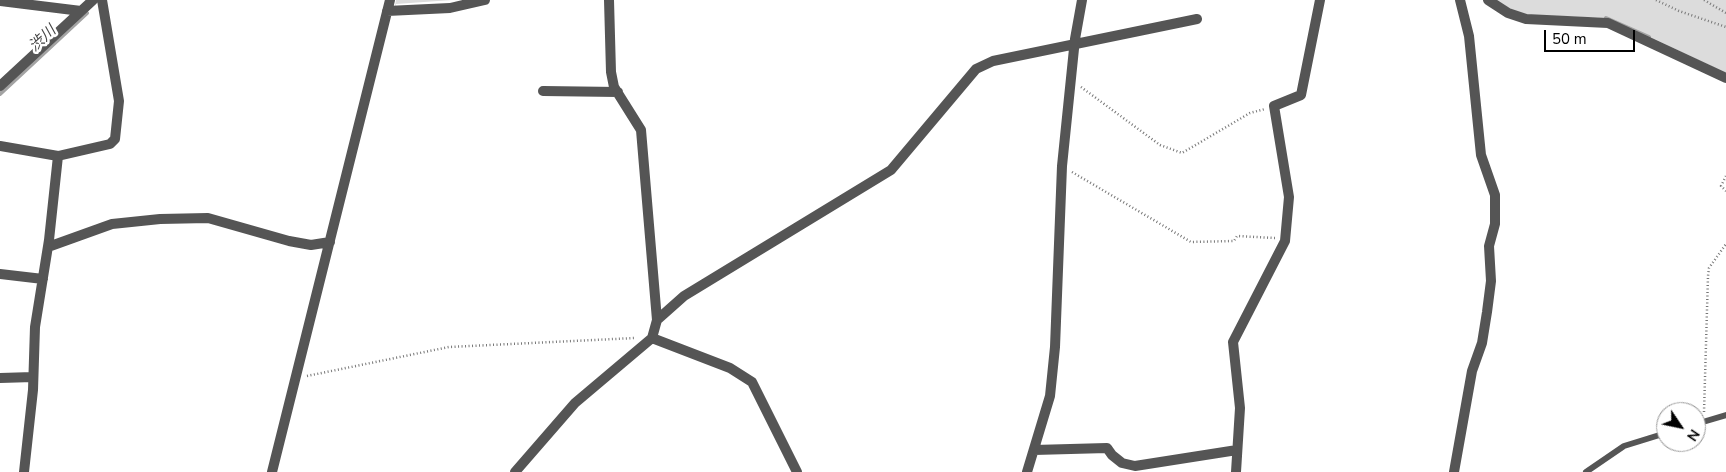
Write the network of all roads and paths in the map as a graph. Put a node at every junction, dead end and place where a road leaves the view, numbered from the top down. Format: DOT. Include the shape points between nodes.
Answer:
graph roads {
  1 [pos="93,0"];
  2 [pos="102,0"];
  3 [pos="390,0"];
  4 [pos="485,0"];
  5 [pos="609,0"];
  6 [pos="1082,0"];
  7 [pos="1320,0"];
  8 [pos="1460,0"];
  9 [pos="1488,0"];
  10 [pos="1656,0"];
  11 [pos="1704,0"];
  12 [pos="0,1"];
  13 [pos="81,11"];
  14 [pos="387,11"];
  15 [pos="1726,13"];
  16 [pos="1197,20"];
  17 [pos="1726,27"];
  18 [pos="1074,46"];
  19 [pos="1726,78"];
  20 [pos="1071,79"];
  21 [pos="0,86"];
  22 [pos="543,91"];
  23 [pos="618,92"];
  24 [pos="1274,106"];
  25 [pos="0,146"];
  26 [pos="58,156"];
  27 [pos="1062,166"];
  28 [pos="1726,176"];
  29 [pos="1726,191"];
  30 [pos="1285,238"];
  31 [pos="330,242"];
  32 [pos="1726,244"];
  33 [pos="48,247"];
  34 [pos="0,274"];
  35 [pos="43,279"];
  36 [pos="656,320"];
  37 [pos="652,338"];
  38 [pos="33,377"];
  39 [pos="0,378"];
  40 [pos="296,378"];
  41 [pos="1705,402"];
  42 [pos="1726,415"];
  43 [pos="1706,421"];
  44 [pos="1656,436"];
  45 [pos="1034,450"];
  46 [pos="1237,450"];
  47 [pos="24,472"];
  48 [pos="272,472"];
  49 [pos="514,472"];
  50 [pos="797,472"];
  51 [pos="1027,472"];
  52 [pos="1236,472"];
  53 [pos="1454,472"];
  54 [pos="1586,472"];
  1 -- 13 [label="street"];
  2 -- 26 [label="street" via="120,101 115,139 110,144"];
  3 -- 14 [label="street"];
  4 -- 14 [label="street" via="450,8"];
  5 -- 23 [label="street" via="611,72"];
  6 -- 18 [label="street"];
  7 -- 24 [label="street" via="1301,94"];
  8 -- 53 [label="street" via="1469,36 1481,155 1495,195 1495,224 1490,246 1491,281 1482,343 1472,371"];
  9 -- 19 [label="street" via="1508,13 1526,19 1608,24"];
  10 -- 17 [label="path"];
  11 -- 15 [label="path"];
  12 -- 13 [label="street"];
  13 -- 21 [label="street"];
  14 -- 31 [label="street"];
  16 -- 18 [label="street"];
  18 -- 20 [label="street"];
  18 -- 36 [label="street" via="992,61 976,69 891,170 684,296"];
  20 -- 24 [label="path" via="1160,145 1182,153 1250,113"];
  20 -- 27 [label="street"];
  22 -- 23 [label="street"];
  23 -- 36 [label="street" via="641,130"];
  24 -- 30 [label="street" via="1289,197"];
  25 -- 26 [label="street"];
  26 -- 33 [label="street"];
  27 -- 30 [label="path" via="1191,242 1234,241 1237,236"];
  27 -- 45 [label="street" via="1053,367 1050,396"];
  28 -- 29 [label="path" via="1721,186"];
  30 -- 46 [label="street" via="1233,342 1240,408"];
  31 -- 33 [label="street" via="311,245 289,241 208,218 112,224"];
  31 -- 40 [label="street"];
  32 -- 41 [label="path" via="1709,268"];
  33 -- 35 [label="street"];
  34 -- 35 [label="street"];
  35 -- 38 [label="street" via="35,327"];
  36 -- 37 [label="street"];
  37 -- 40 [label="path" via="449,347"];
  37 -- 49 [label="street" via="575,403"];
  37 -- 50 [label="street" via="730,368 752,382"];
  38 -- 39 [label="street"];
  38 -- 47 [label="street"];
  40 -- 48 [label="street"];
  42 -- 43 [label="lane"];
  44 -- 54 [label="lane" via="1624,446"];
  45 -- 46 [label="street" via="1107,448 1122,462 1135,466"];
  45 -- 51 [label="street"];
  46 -- 52 [label="street"];
}
